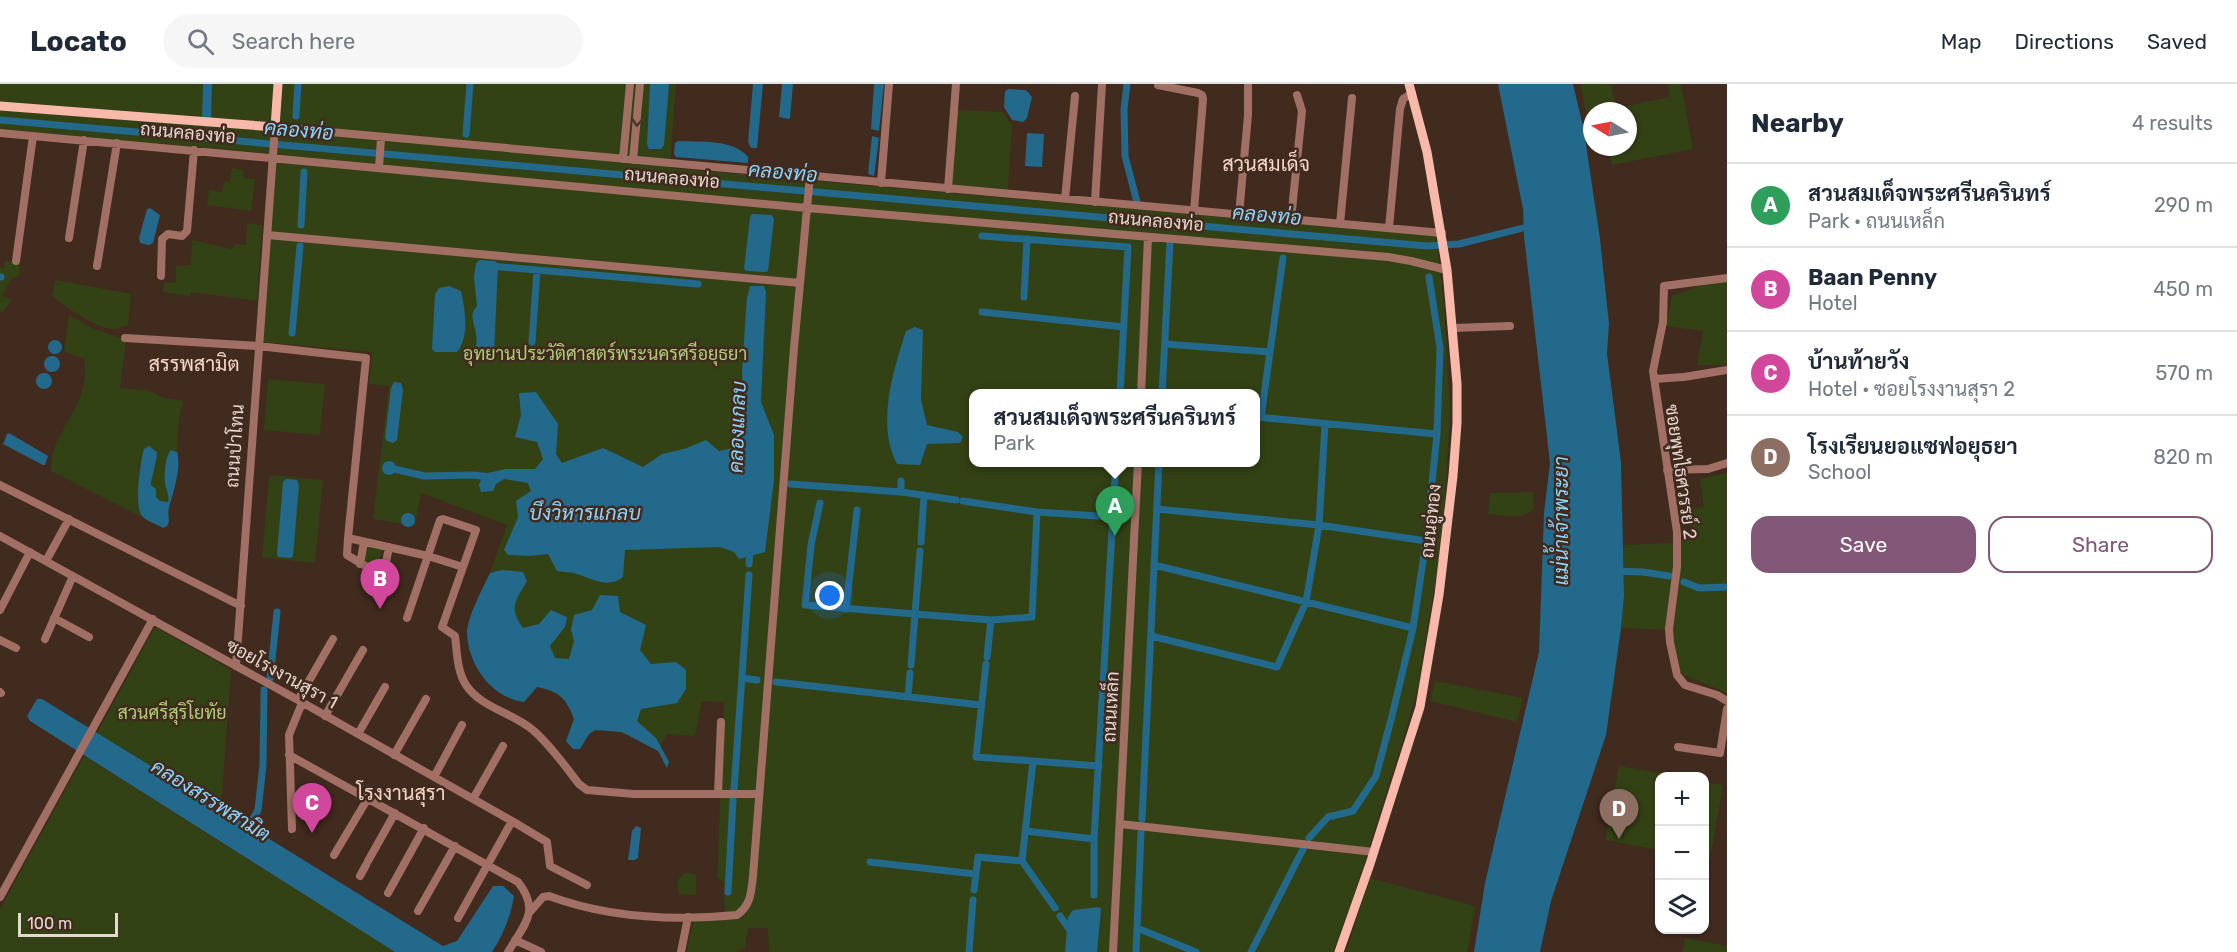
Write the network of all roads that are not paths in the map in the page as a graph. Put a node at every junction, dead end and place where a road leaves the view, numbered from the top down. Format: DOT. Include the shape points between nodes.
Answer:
graph roads {
  1 [pos="278,84"];
  2 [pos="630,84"];
  3 [pos="640,84"];
  4 [pos="890,84"];
  5 [pos="956,84"];
  6 [pos="1102,84"];
  7 [pos="1158,85"];
  8 [pos="1248,86"];
  9 [pos="1411,88"];
  10 [pos="1298,95"];
  11 [pos="1074,96"];
  12 [pos="1352,98"];
  13 [pos="0,106"];
  14 [pos="274,130"];
  15 [pos="0,133"];
  16 [pos="33,136"];
  17 [pos="84,140"];
  18 [pos="381,140"];
  19 [pos="117,143"];
  20 [pos="194,150"];
  21 [pos="272,155"];
  22 [pos="623,159"];
  23 [pos="633,160"];
  24 [pos="379,166"];
  25 [pos="809,180"];
  26 [pos="881,183"];
  27 [pos="948,189"];
  28 [pos="1065,199"];
  29 [pos="1095,202"];
  30 [pos="807,204"];
  31 [pos="1194,211"];
  32 [pos="1239,215"];
  33 [pos="1291,219"];
  34 [pos="1340,224"];
  35 [pos="1389,228"];
  36 [pos="267,235"];
  37 [pos="1442,235"];
  38 [pos="1148,237"];
  39 [pos="69,238"];
  40 [pos="16,261"];
  41 [pos="97,266"];
  42 [pos="1447,270"];
  43 [pos="161,276"];
  44 [pos="1727,278"];
  45 [pos="800,283"];
  46 [pos="1510,326"];
  47 [pos="1453,328"];
  48 [pos="125,338"];
  49 [pos="258,346"];
  50 [pos="1727,370"];
  51 [pos="1654,379"];
  52 [pos="1141,389"];
  53 [pos="1727,463"];
  54 [pos="1138,467"];
  55 [pos="1667,470"];
  56 [pos="0,485"];
  57 [pos="69,519"];
  58 [pos="0,536"];
  59 [pos="348,538"];
  60 [pos="364,542"];
  61 [pos="389,547"];
  62 [pos="30,552"];
  63 [pos="428,556"];
  64 [pos="46,561"];
  65 [pos="360,564"];
  66 [pos="463,567"];
  67 [pos="73,576"];
  68 [pos="241,606"];
  69 [pos="0,610"];
  70 [pos="54,618"];
  71 [pos="407,618"];
  72 [pos="153,619"];
  73 [pos="89,636"];
  74 [pos="45,639"];
  75 [pos="333,639"];
  76 [pos="0,640"];
  77 [pos="16,648"];
  78 [pos="363,650"];
  79 [pos="237,666"];
  80 [pos="385,687"];
  81 [pos="426,699"];
  82 [pos="300,701"];
  83 [pos="1727,701"];
  84 [pos="1727,710"];
  85 [pos="325,716"];
  86 [pos="722,722"];
  87 [pos="462,725"];
  88 [pos="357,734"];
  89 [pos="503,746"];
  90 [pos="1678,747"];
  91 [pos="289,755"];
  92 [pos="394,755"];
  93 [pos="434,777"];
  94 [pos="718,794"];
  95 [pos="759,794"];
  96 [pos="368,798"];
  97 [pos="473,800"];
  98 [pos="395,813"];
  99 [pos="512,821"];
  100 [pos="1120,824"];
  101 [pos="424,828"];
  102 [pos="292,829"];
  103 [pos="455,846"];
  104 [pos="1374,852"];
  105 [pos="334,855"];
  106 [pos="489,864"];
  107 [pos="360,876"];
  108 [pos="587,885"];
  109 [pos="388,893"];
  110 [pos="0,897"];
  111 [pos="418,910"];
  112 [pos="530,912"];
  113 [pos="688,917"];
  114 [pos="458,918"];
  115 [pos="515,940"];
  116 [pos="508,952"];
  117 [pos="541,952"];
  118 [pos="681,952"];
  119 [pos="1113,952"];
  120 [pos="1339,952"];
  1 -- 14 [label="main road, ถนนป่าโทน"];
  2 -- 22 [label="street"];
  3 -- 23 [label="street, one-way"];
  4 -- 26 [label="street"];
  5 -- 27 [label="street"];
  6 -- 29 [label="street"];
  7 -- 31 [label="street" via="1202,95"];
  8 -- 32 [label="street"];
  9 -- 35 [label="street" via="1400,109"];
  9 -- 37 [label="main road, ถนนอู่ทอง"];
  10 -- 33 [label="street" via="1302,111"];
  11 -- 28 [label="street"];
  12 -- 34 [label="street"];
  13 -- 14 [label="main road, ถนนคลองท่อ"];
  14 -- 18 [label="street, ถนนคลองท่อ"];
  14 -- 21 [label="street, ถนนป่าโทน"];
  15 -- 16 [label="street, ถนนคลองท่อ"];
  16 -- 17 [label="street, ถนนคลองท่อ"];
  16 -- 40 [label="street"];
  17 -- 19 [label="street, ถนนคลองท่อ"];
  17 -- 39 [label="street"];
  18 -- 22 [label="street, ถนนคลองท่อ"];
  18 -- 24 [label="street"];
  19 -- 20 [label="street, ถนนคลองท่อ"];
  19 -- 41 [label="street"];
  20 -- 21 [label="street, ถนนคลองท่อ"];
  20 -- 43 [label="street" via="187,231 182,236 168,234 162,238"];
  21 -- 24 [label="street, ถนนคลองท่อ"];
  21 -- 36 [label="street, ถนนป่าโทน"];
  22 -- 23 [label="street, ถนนคลองท่อ"];
  23 -- 25 [label="street, ถนนคลองท่อ"];
  24 -- 30 [label="street, ถนนคลองท่อ"];
  25 -- 26 [label="street, ถนนคลองท่อ"];
  25 -- 30 [label="street"];
  26 -- 27 [label="street, ถนนคลองท่อ"];
  27 -- 28 [label="street, ถนนคลองท่อ"];
  28 -- 29 [label="street, ถนนคลองท่อ"];
  29 -- 31 [label="street, ถนนคลองท่อ"];
  30 -- 38 [label="street, ถนนคลองท่อ"];
  30 -- 45 [label="street"];
  31 -- 32 [label="street, ถนนคลองท่อ"];
  32 -- 33 [label="street, ถนนคลองท่อ"];
  33 -- 34 [label="street, ถนนคลองท่อ"];
  34 -- 35 [label="street, ถนนคลองท่อ"];
  35 -- 37 [label="street, ถนนคลองท่อ"];
  36 -- 45 [label="street"];
  36 -- 49 [label="street, ถนนป่าโทน"];
  37 -- 42 [label="main road, ถนนอู่ทอง"];
  38 -- 42 [label="street, ถนนคลองท่อ" via="1388,257"];
  38 -- 52 [label="street"];
  42 -- 47 [label="main road, ถนนอู่ทอง"];
  44 -- 51 [label="street, ซอยพุทไธศวรรย์ 2" via="1664,286"];
  45 -- 95 [label="street"];
  46 -- 47 [label="street"];
  47 -- 104 [label="main road, ถนนอู่ทอง" via="1457,423 1438,605 1420,707"];
  48 -- 49 [label="street"];
  49 -- 59 [label="street" via="366,358"];
  49 -- 68 [label="street, ถนนป่าโทน"];
  50 -- 51 [label="street"];
  51 -- 55 [label="street, ซอยพุทไธศวรรย์ 2"];
  53 -- 55 [label="street" via="1708,469"];
  54 -- 100 [label="street, ถนนเหล็ก"];
  55 -- 83 [label="street, ซอยพุทไธศวรรย์ 2" via="1677,532 1669,637 1677,675 1685,685"];
  56 -- 57 [label="street"];
  57 -- 64 [label="street"];
  57 -- 68 [label="street"];
  58 -- 62 [label="street, ซอยโรงงานสุรา 1"];
  59 -- 60 [label="street"];
  59 -- 65 [label="street" via="347,555"];
  60 -- 61 [label="street"];
  60 -- 65 [label="street"];
  61 -- 63 [label="street"];
  61 -- 65 [label="street" via="384,573"];
  62 -- 64 [label="street, ซอยโรงงานสุรา 1"];
  62 -- 69 [label="street"];
  63 -- 66 [label="street"];
  63 -- 66 [label="street" via="441,519 476,530"];
  63 -- 71 [label="street"];
  64 -- 67 [label="street, ซอยโรงงานสุรา 1"];
  66 -- 94 [label="street" via="442,627 455,636 461,674 473,693 535,732 587,790"];
  67 -- 70 [label="street"];
  67 -- 72 [label="street, ซอยโรงงานสุรา 1"];
  68 -- 79 [label="street, ถนนป่าโทน"];
  70 -- 73 [label="street"];
  70 -- 74 [label="street"];
  72 -- 79 [label="street, ซอยโรงงานสุรา 1"];
  72 -- 110 [label="street"];
  75 -- 82 [label="street"];
  76 -- 77 [label="street"];
  78 -- 85 [label="street"];
  79 -- 82 [label="street, ซอยโรงงานสุรา 1"];
  80 -- 88 [label="street"];
  81 -- 92 [label="street"];
  82 -- 85 [label="street, ซอยโรงงานสุรา 1"];
  82 -- 91 [label="street" via="290,728"];
  84 -- 90 [label="street" via="1720,753"];
  85 -- 88 [label="street, ซอยโรงงานสุรา 1"];
  86 -- 94 [label="street"];
  87 -- 93 [label="street"];
  88 -- 92 [label="street, ซอยโรงงานสุรา 1"];
  89 -- 97 [label="street"];
  91 -- 96 [label="street"];
  91 -- 102 [label="street"];
  92 -- 93 [label="street, ซอยโรงงานสุรา 1"];
  93 -- 97 [label="street, ซอยโรงงานสุรา 1"];
  94 -- 95 [label="street"];
  95 -- 113 [label="street" via="749,903 737,915"];
  96 -- 98 [label="street"];
  96 -- 105 [label="street"];
  97 -- 99 [label="street, ซอยโรงงานสุรา 1"];
  98 -- 101 [label="street"];
  98 -- 107 [label="street"];
  99 -- 106 [label="street"];
  99 -- 108 [label="street, ซอยโรงงานสุรา 1" via="547,842 550,866"];
  100 -- 104 [label="street"];
  100 -- 119 [label="street, ถนนเหล็ก"];
  101 -- 103 [label="street"];
  101 -- 109 [label="street"];
  103 -- 106 [label="street"];
  103 -- 111 [label="street"];
  104 -- 120 [label="main road, ถนนอู่ทอง"];
  106 -- 112 [label="street" via="518,882 528,895"];
  106 -- 114 [label="street"];
  112 -- 113 [label="street" via="543,897 549,896 605,912"];
  112 -- 115 [label="street"];
  113 -- 118 [label="street"];
  115 -- 116 [label="street"];
  115 -- 117 [label="street"];
}
